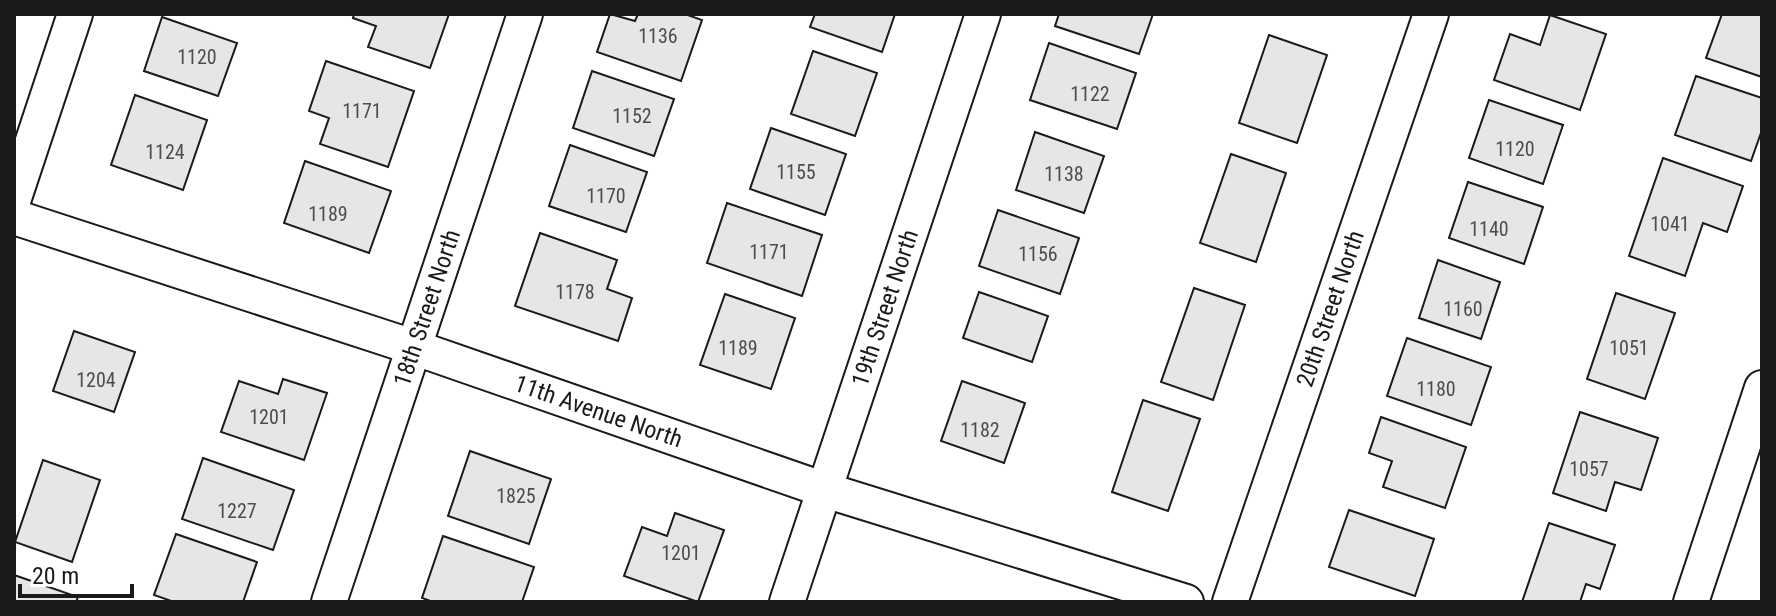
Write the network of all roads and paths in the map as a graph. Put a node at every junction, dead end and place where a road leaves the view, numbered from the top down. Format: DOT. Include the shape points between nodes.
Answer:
graph roads {
  1 [pos="75,14"];
  2 [pos="525,14"];
  3 [pos="983,14"];
  4 [pos="1431,14"];
  5 [pos="14,198"];
  6 [pos="14,217"];
  7 [pos="413,347"];
  8 [pos="1762,388"];
  9 [pos="825,490"];
  10 [pos="329,602"];
  11 [pos="787,602"];
  12 [pos="1186,602"];
  13 [pos="1230,602"];
  14 [pos="1691,602"];
  1 -- 5 [label="street"];
  2 -- 7 [label="street, 18th Street North"];
  3 -- 9 [label="street, 19th Street North"];
  4 -- 13 [label="street, 20th Street North"];
  6 -- 7 [label="street, 11th Avenue North"];
  7 -- 9 [label="street, 11th Avenue North"];
  7 -- 10 [label="street, 18th Street North"];
  8 -- 14 [label="street"];
  9 -- 11 [label="street, 19th Street North"];
  9 -- 12 [label="street, 11th Avenue North"];
}
